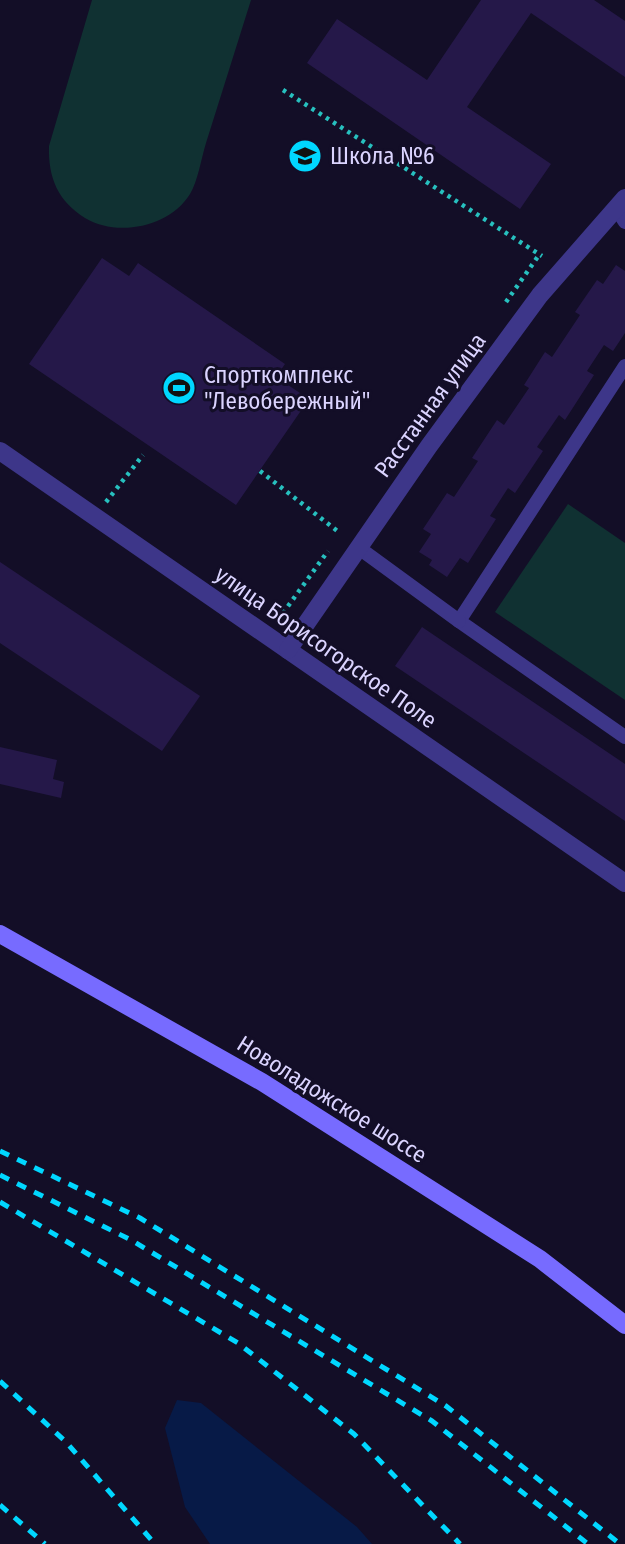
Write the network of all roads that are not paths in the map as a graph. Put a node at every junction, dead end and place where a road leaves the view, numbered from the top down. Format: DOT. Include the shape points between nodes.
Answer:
graph roads {
  1 [pos="622,210"];
  2 [pos="625,366"];
  3 [pos="0,451"];
  4 [pos="359,548"];
  5 [pos="459,621"];
  6 [pos="288,650"];
  7 [pos="625,737"];
  8 [pos="625,883"];
  9 [pos="0,934"];
  10 [pos="625,1325"];
  1 -- 4 [label="street, Расстанная улица" via="562,266"];
  2 -- 5 [label="lane"];
  3 -- 6 [label="street, улица Борисогорское Поле"];
  4 -- 5 [label="lane"];
  4 -- 6 [label="street, Расстанная улица"];
  5 -- 7 [label="lane"];
  6 -- 8 [label="street, улица Борисогорское Поле"];
  9 -- 10 [label="main road, Новоладожское шоссе" via="262,1082 540,1259"];
}
